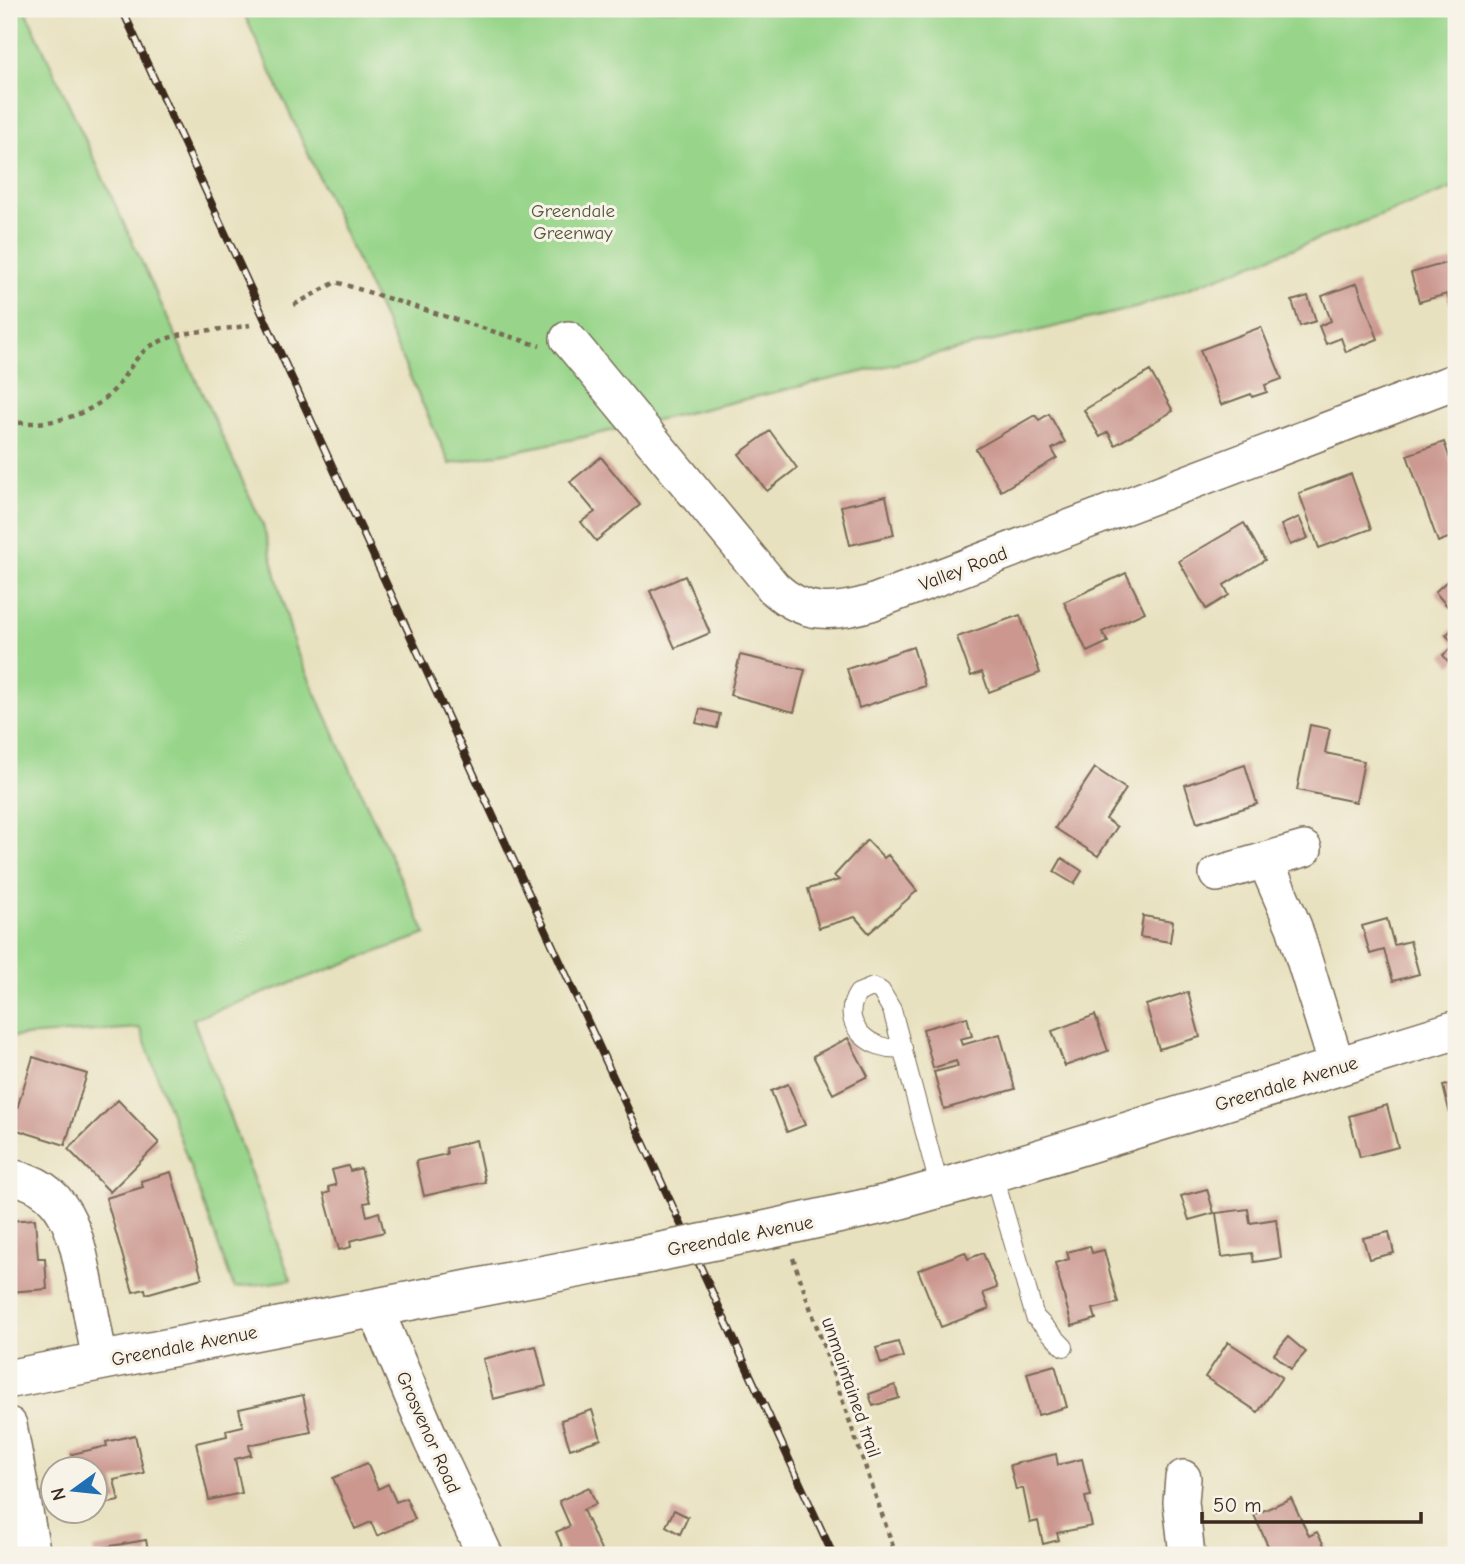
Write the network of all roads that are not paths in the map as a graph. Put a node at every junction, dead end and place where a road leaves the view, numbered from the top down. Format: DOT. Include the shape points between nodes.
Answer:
graph roads {
  1 [pos="577,350"];
  2 [pos="1456,381"];
  3 [pos="1304,849"];
  4 [pos="1265,860"];
  5 [pos="1217,874"];
  6 [pos="1456,1030"];
  7 [pos="903,1048"];
  8 [pos="1337,1066"];
  9 [pos="993,1173"];
  10 [pos="9,1177"];
  11 [pos="940,1189"];
  12 [pos="375,1307"];
  13 [pos="1064,1347"];
  14 [pos="100,1362"];
  15 [pos="9,1379"];
  16 [pos="9,1425"];
  17 [pos="1183,1478"];
  18 [pos="33,1555"];
  19 [pos="485,1555"];
  20 [pos="1188,1555"];
  1 -- 2 [label="street, Valley Road" via="774,588 796,605 822,613 871,603"];
  3 -- 4 [label="street"];
  4 -- 5 [label="street"];
  4 -- 8 [label="street" via="1294,927"];
  6 -- 8 [label="main road, Greendale Avenue"];
  7 -- 11 [label="lane"];
  8 -- 9 [label="main road, Greendale Avenue"];
  9 -- 11 [label="main road, Greendale Avenue"];
  9 -- 13 [label="lane" via="1035,1317"];
  10 -- 14 [label="street" via="47,1191 67,1214"];
  11 -- 12 [label="main road, Greendale Avenue, bridge" via="770,1230"];
  12 -- 14 [label="main road, Greendale Avenue"];
  12 -- 19 [label="street, Grosvenor Road"];
  14 -- 15 [label="main road, Greendale Avenue"];
  16 -- 18 [label="street"];
  17 -- 20 [label="street" via="1181,1502"];
}
